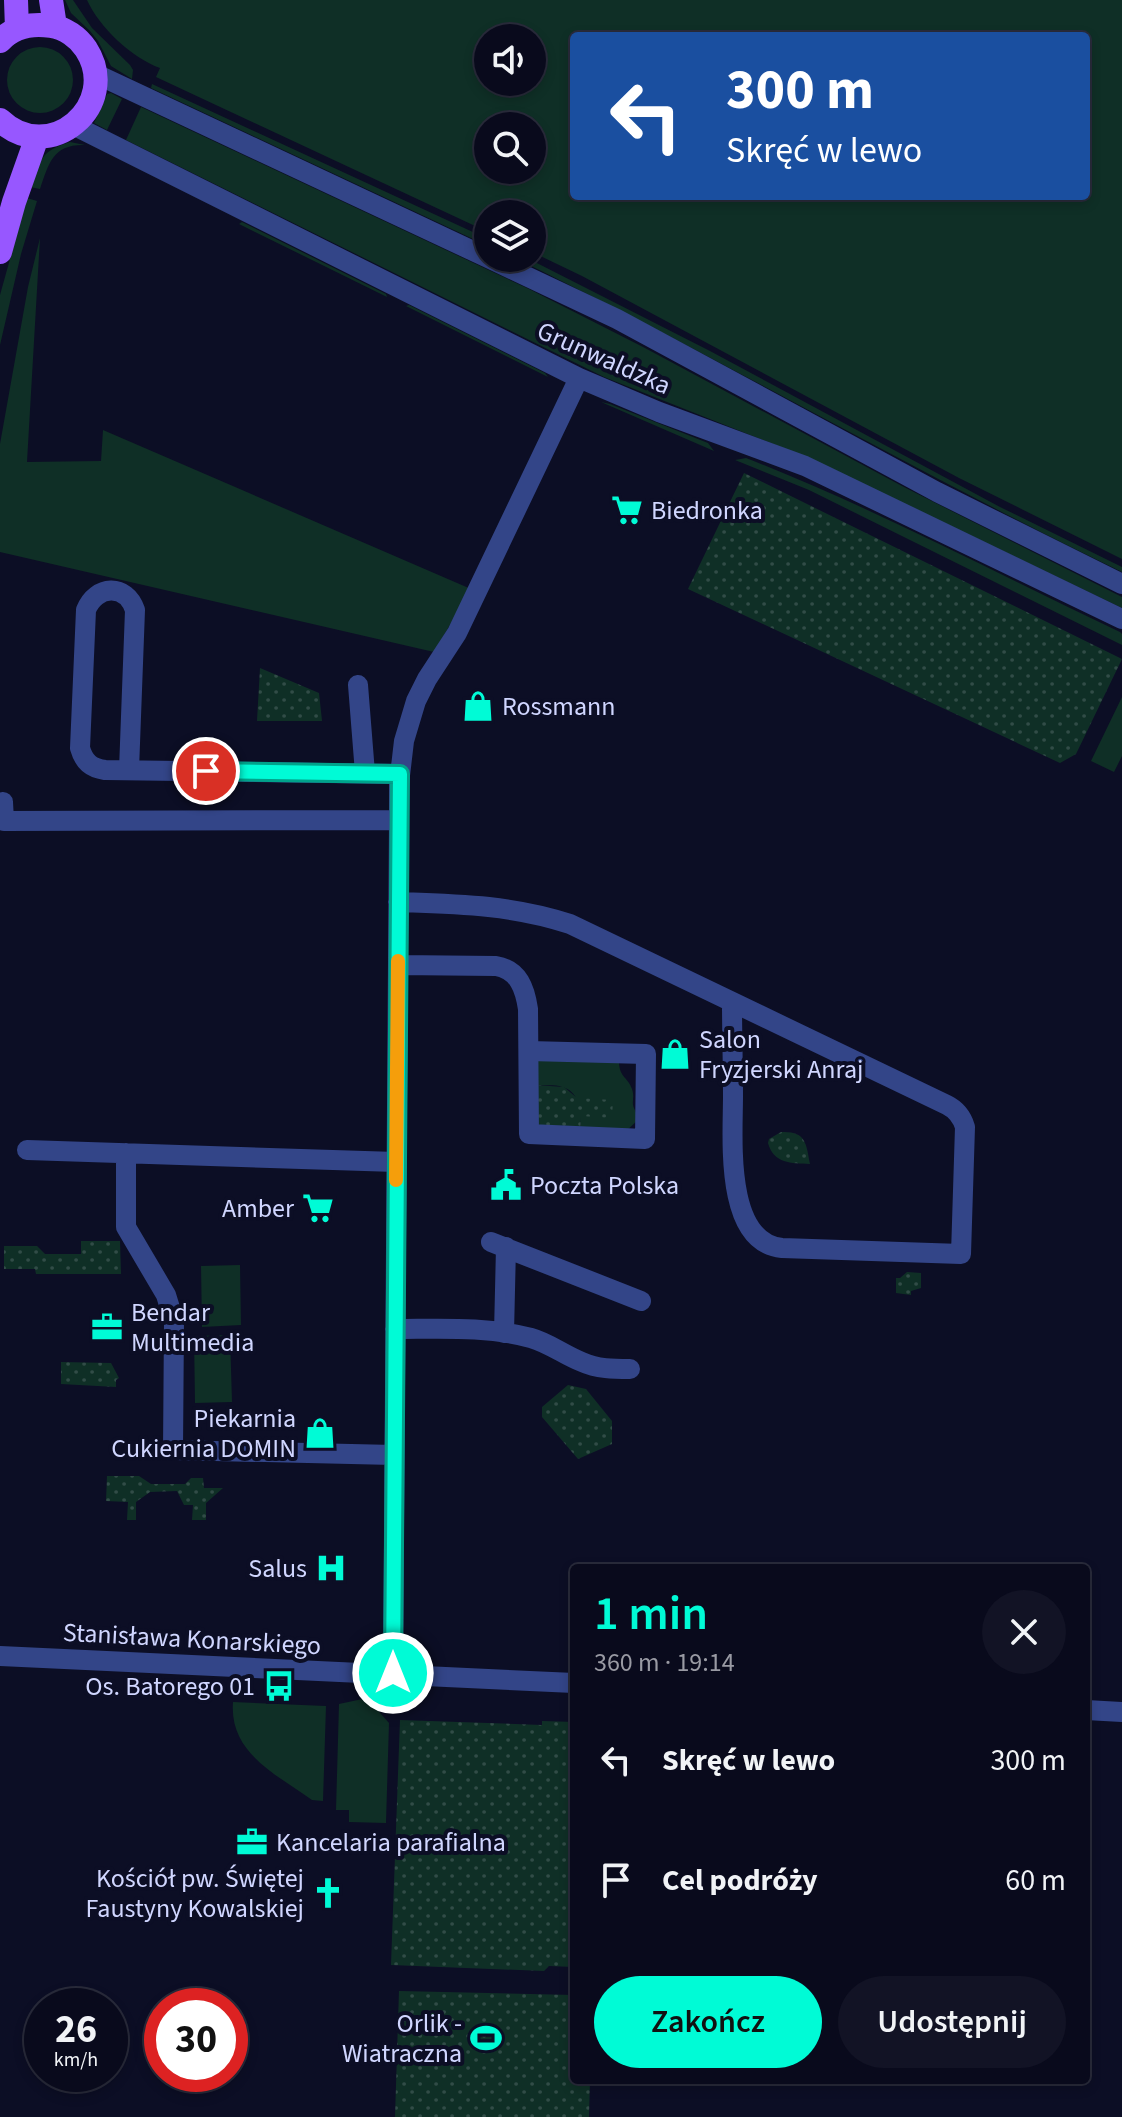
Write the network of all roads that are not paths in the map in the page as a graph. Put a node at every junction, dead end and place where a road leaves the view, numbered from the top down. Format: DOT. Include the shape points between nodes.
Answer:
graph roads {
  1 [pos="16,0"];
  2 [pos="51,0"];
  3 [pos="55,26"];
  4 [pos="8,35"];
  5 [pos="96,74"];
  6 [pos="1,125"];
  7 [pos="73,125"];
  8 [pos="37,137"];
  9 [pos="474,251"];
  10 [pos="0,252"];
  11 [pos="518,272"];
  12 [pos="579,378"];
  13 [pos="1122,584"];
  14 [pos="1122,619"];
  15 [pos="358,685"];
  16 [pos="129,770"];
  17 [pos="365,773"];
  18 [pos="400,774"];
  19 [pos="3,802"];
  20 [pos="399,812"];
  21 [pos="398,902"];
  22 [pos="398,965"];
  23 [pos="732,1002"];
  24 [pos="529,1051"];
  25 [pos="27,1150"];
  26 [pos="126,1153"];
  27 [pos="396,1162"];
  28 [pos="641,1301"];
  29 [pos="395,1329"];
  30 [pos="504,1333"];
  31 [pos="630,1369"];
  32 [pos="394,1455"];
  33 [pos="0,1656"];
  34 [pos="393,1673"];
  35 [pos="570,1683"];
  36 [pos="1090,1710"];
  37 [pos="1122,1712"];
  1 -- 4 [label="main road"];
  2 -- 3 [label="main road"];
  3 -- 4 [label="main road" via="35,24"];
  3 -- 5 [label="main road" via="82,44"];
  5 -- 7 [label="main road" via="87,112"];
  5 -- 9 [label="street, Grunwaldzka"];
  6 -- 8 [label="main road"];
  7 -- 8 [label="main road"];
  7 -- 12 [label="street, Grunwaldzka"];
  8 -- 10 [label="main road"];
  11 -- 13 [label="street, Grunwaldzka"];
  12 -- 14 [label="street, Grunwaldzka" via="805,466"];
  12 -- 18 [label="street" via="457,633 416,701"];
  15 -- 17 [label="street"];
  16 -- 16 [label="street" via="90,766 80,748 86,610 92,599 109,590 126,595 135,610"];
  16 -- 17 [label="street"];
  17 -- 18 [label="street"];
  18 -- 20 [label="street"];
  19 -- 20 [label="street" via="4,821"];
  20 -- 21 [label="street"];
  21 -- 22 [label="street"];
  21 -- 23 [label="street" via="486,905 546,915"];
  22 -- 24 [label="street" via="496,966 510,971 526,999"];
  22 -- 27 [label="street"];
  23 -- 23 [label="street" via="958,1112 965,1127 961,1254 782,1248 760,1241 741,1208 734,1178"];
  24 -- 24 [label="street" via="529,1134 645,1139 646,1054"];
  25 -- 26 [label="street"];
  26 -- 27 [label="street"];
  26 -- 32 [label="street" via="126,1227 166,1295 174,1321 173,1450"];
  27 -- 29 [label="street"];
  28 -- 30 [label="street" via="498,1244"];
  29 -- 30 [label="street"];
  29 -- 32 [label="street"];
  30 -- 31 [label="street" via="537,1340 590,1365"];
  32 -- 34 [label="street"];
  33 -- 34 [label="street, Stanisława Konarskiego"];
  34 -- 35 [label="street, Stanisława Konarskiego"];
  36 -- 37 [label="street"];
}
